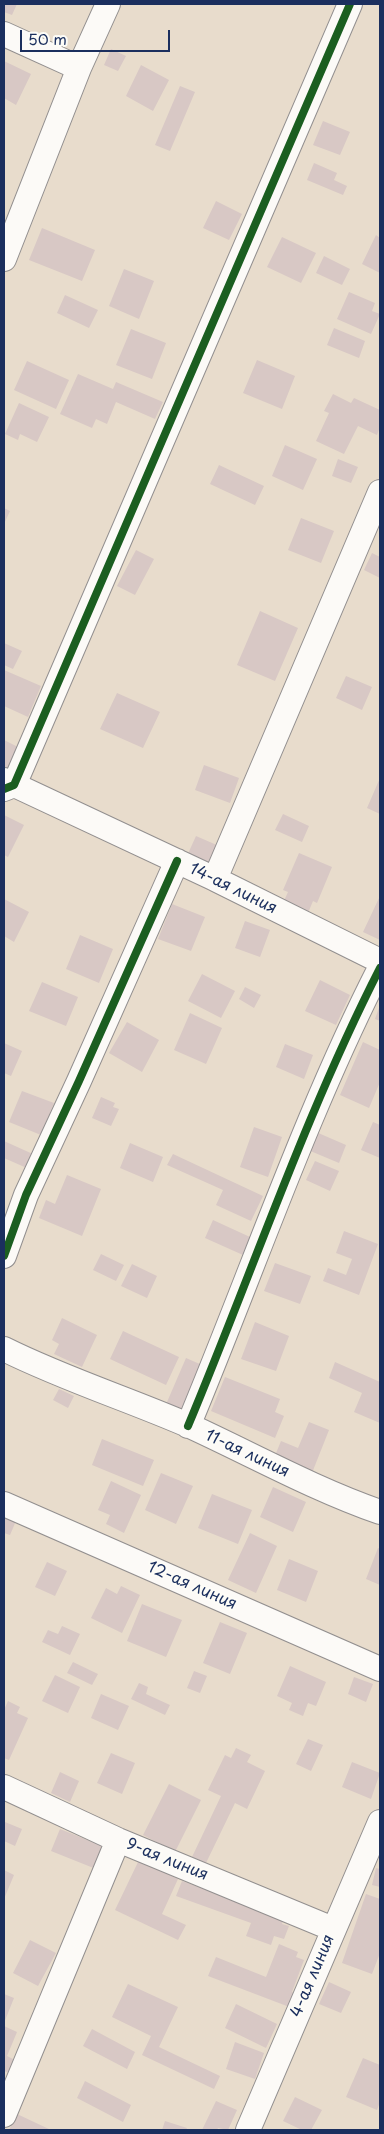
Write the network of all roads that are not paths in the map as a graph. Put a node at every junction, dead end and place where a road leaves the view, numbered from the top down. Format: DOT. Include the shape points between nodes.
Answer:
graph roads {
  1 [pos="108,4"];
  2 [pos="350,4"];
  3 [pos="4,34"];
  4 [pos="79,68"];
  5 [pos="4,259"];
  6 [pos="380,492"];
  7 [pos="7,785"];
  8 [pos="177,861"];
  9 [pos="215,879"];
  10 [pos="380,961"];
  11 [pos="380,968"];
  12 [pos="4,1256"];
  13 [pos="4,1349"];
  14 [pos="188,1426"];
  15 [pos="4,1504"];
  16 [pos="380,1512"];
  17 [pos="380,1669"];
  18 [pos="4,1787"];
  19 [pos="380,1822"];
  20 [pos="118,1840"];
  21 [pos="333,1929"];
  22 [pos="4,2115"];
  23 [pos="248,2130"];
  1 -- 4 [label="street"];
  2 -- 7 [label="street"];
  3 -- 4 [label="street"];
  4 -- 5 [label="street"];
  6 -- 9 [label="street"];
  7 -- 8 [label="street, 14-ая линия"];
  8 -- 9 [label="street, 14-ая линия"];
  8 -- 12 [label="street" via="26,1195"];
  9 -- 10 [label="street, 14-ая линия"];
  11 -- 14 [label="street" via="286,1180"];
  13 -- 14 [label="street, 11-ая линия" via="46,1370"];
  14 -- 16 [label="street, 11-ая линия" via="341,1498"];
  15 -- 17 [label="street, 12-ая линия"];
  18 -- 20 [label="street, 9-ая линия"];
  19 -- 21 [label="street, 4-ая линия"];
  20 -- 21 [label="street, 9-ая линия"];
  20 -- 22 [label="street"];
  21 -- 23 [label="street, 4-ая линия"];
}
